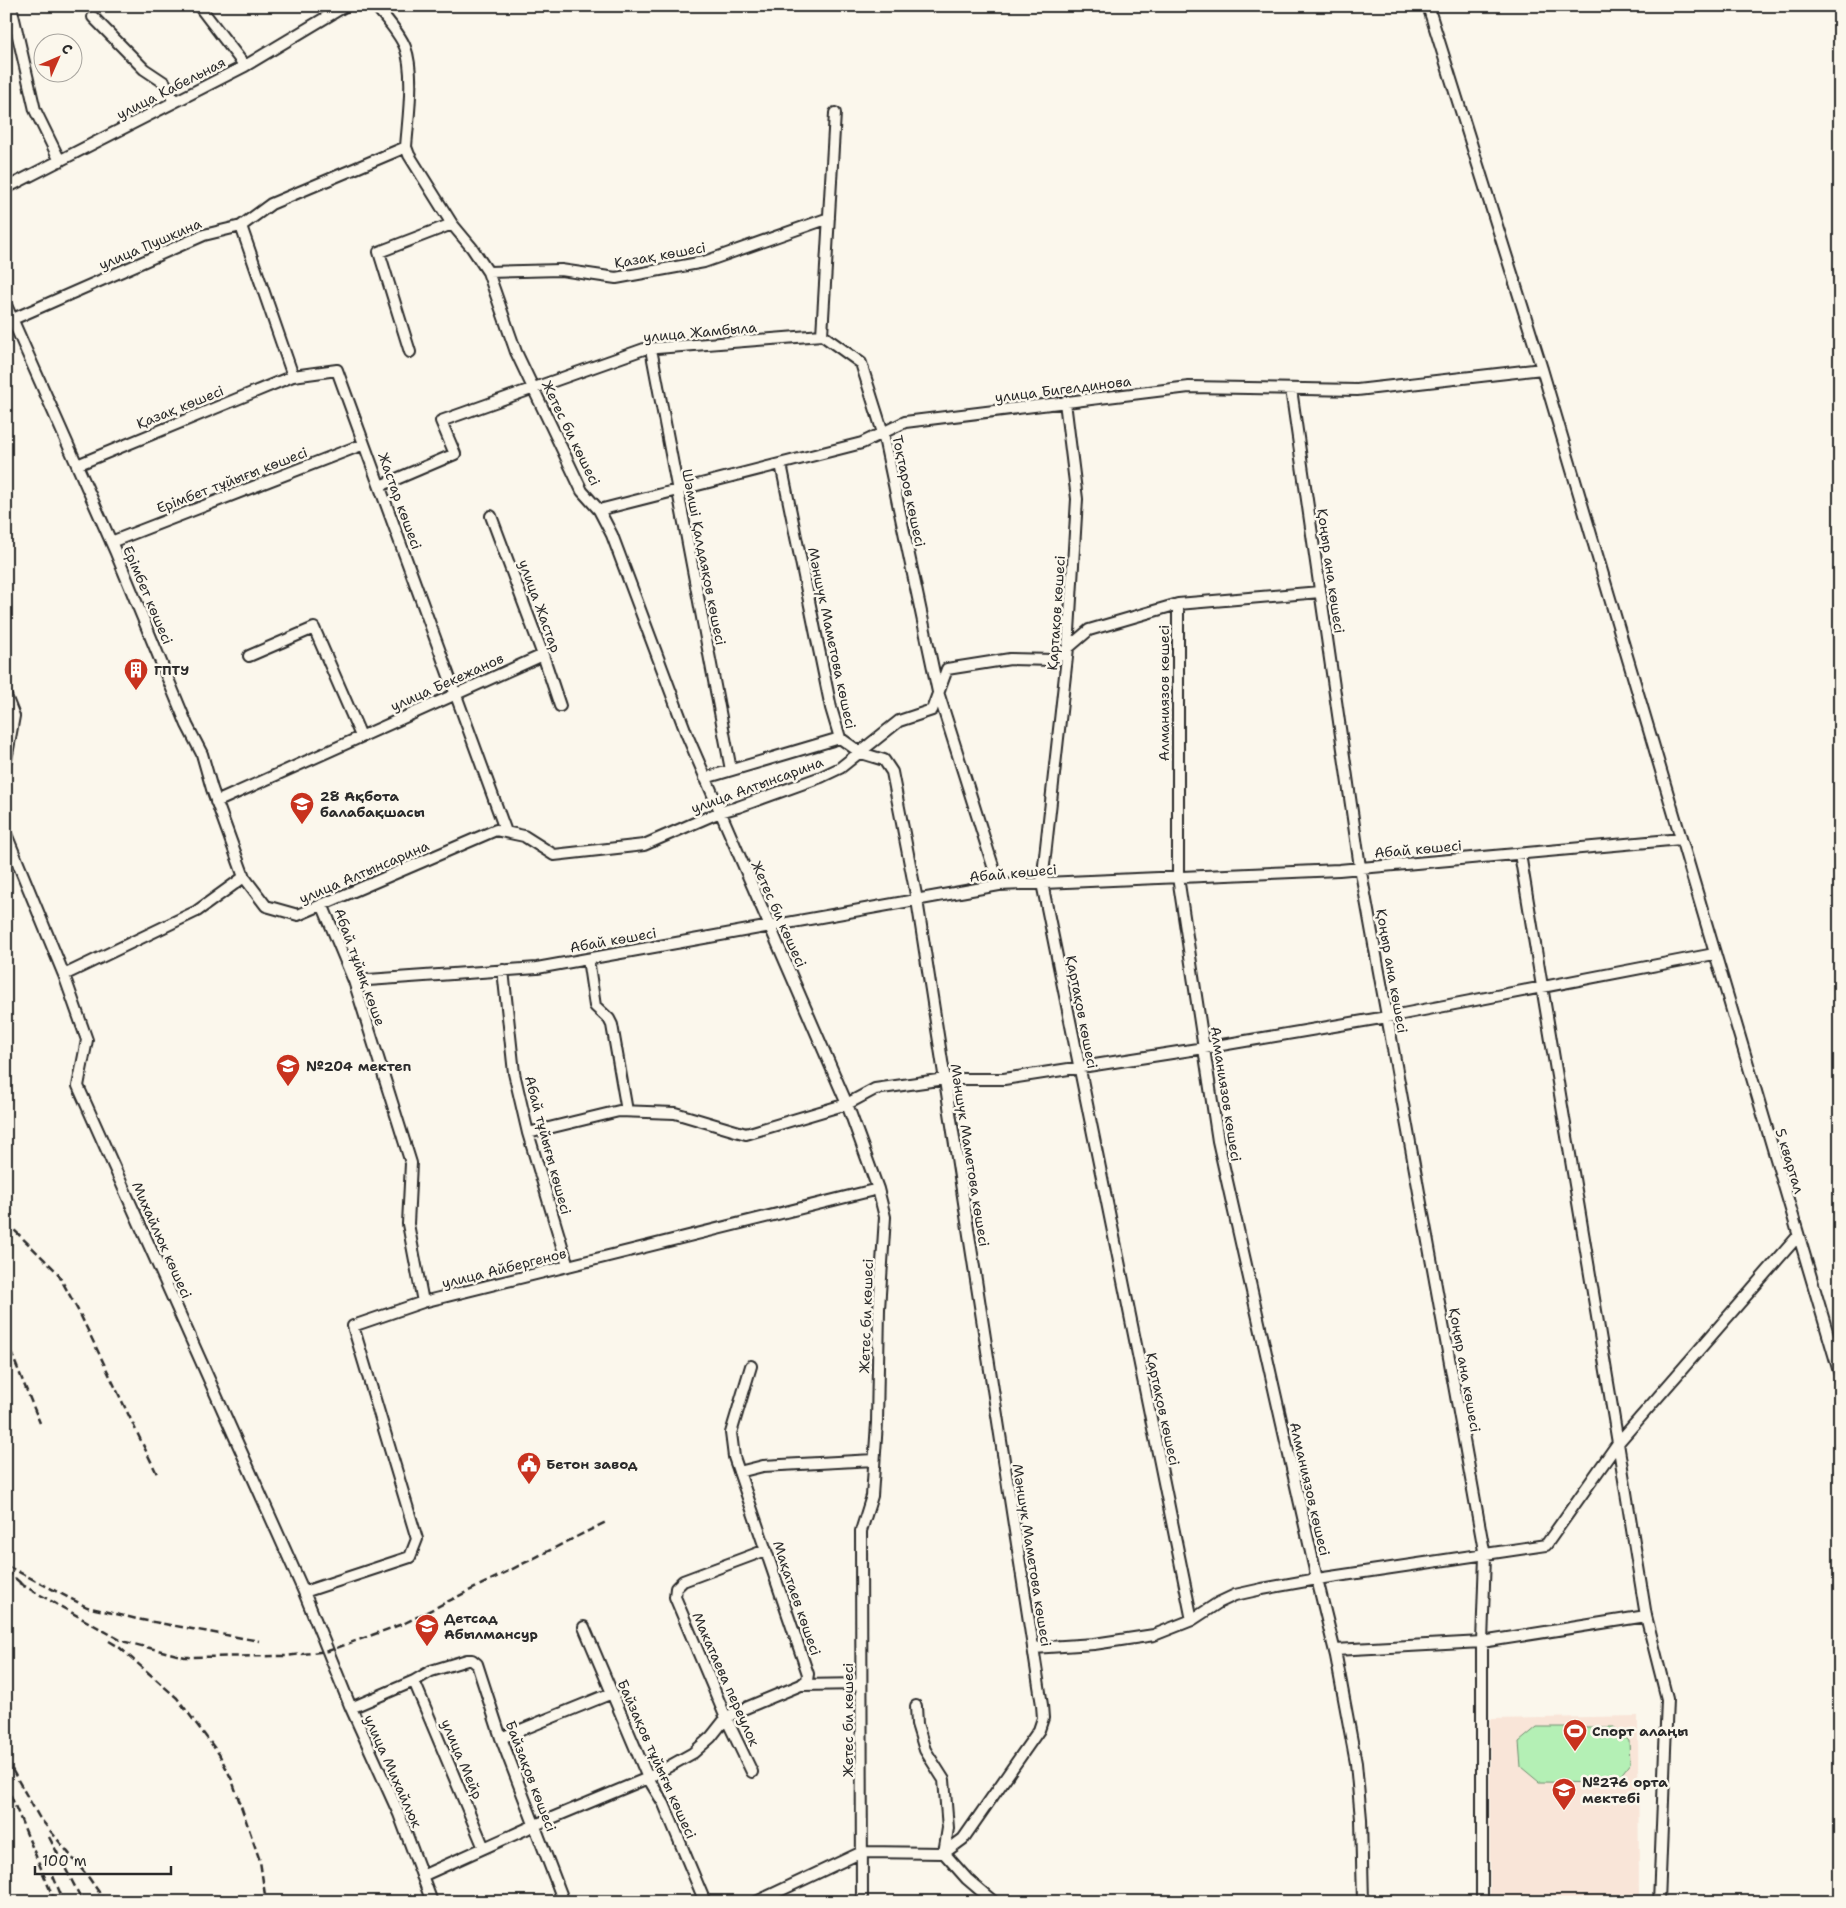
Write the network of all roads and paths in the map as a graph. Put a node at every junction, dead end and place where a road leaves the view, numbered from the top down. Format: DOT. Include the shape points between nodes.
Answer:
graph roads {
  1 [pos="11,6"];
  2 [pos="200,6"];
  3 [pos="345,6"];
  4 [pos="376,6"];
  5 [pos="1428,6"];
  6 [pos="93,17"];
  7 [pos="245,66"];
  8 [pos="174,102"];
  9 [pos="835,113"];
  10 [pos="406,147"];
  11 [pos="60,161"];
  12 [pos="6,188"];
  13 [pos="829,218"];
  14 [pos="452,224"];
  15 [pos="241,226"];
  16 [pos="488,272"];
  17 [pos="6,305"];
  18 [pos="13,319"];
  19 [pos="822,335"];
  20 [pos="651,349"];
  21 [pos="410,352"];
  22 [pos="1542,369"];
  23 [pos="293,376"];
  24 [pos="534,388"];
  25 [pos="1291,389"];
  26 [pos="1065,402"];
  27 [pos="883,433"];
  28 [pos="364,444"];
  29 [pos="780,464"];
  30 [pos="77,465"];
  31 [pos="380,486"];
  32 [pos="678,490"];
  33 [pos="599,510"];
  34 [pos="491,516"];
  35 [pos="111,542"];
  36 [pos="1320,592"];
  37 [pos="1178,604"];
  38 [pos="1068,648"];
  39 [pos="544,654"];
  40 [pos="249,656"];
  41 [pos="938,692"];
  42 [pos="456,693"];
  43 [pos="6,696"];
  44 [pos="560,706"];
  45 [pos="361,736"];
  46 [pos="840,738"];
  47 [pos="861,753"];
  48 [pos="6,760"];
  49 [pos="731,770"];
  50 [pos="705,778"];
  51 [pos="216,802"];
  52 [pos="720,812"];
  53 [pos="506,832"];
  54 [pos="6,834"];
  55 [pos="1681,839"];
  56 [pos="1520,854"];
  57 [pos="1360,867"];
  58 [pos="244,877"];
  59 [pos="1178,877"];
  60 [pos="1042,883"];
  61 [pos="999,885"];
  62 [pos="917,900"];
  63 [pos="322,904"];
  64 [pos="769,926"];
  65 [pos="1714,954"];
  66 [pos="588,959"];
  67 [pos="503,970"];
  68 [pos="64,975"];
  69 [pos="354,981"];
  70 [pos="1542,987"];
  71 [pos="1386,1017"];
  72 [pos="1204,1048"];
  73 [pos="1079,1068"];
  74 [pos="945,1079"];
  75 [pos="847,1104"];
  76 [pos="627,1111"];
  77 [pos="528,1133"];
  78 [pos="878,1189"];
  79 [pos="1798,1236"];
  80 [pos="568,1266"];
  81 [pos="423,1302"];
  82 [pos="751,1366"];
  83 [pos="1840,1375"];
  84 [pos="1618,1443"];
  85 [pos="874,1460"];
  86 [pos="739,1472"];
  87 [pos="766,1550"];
  88 [pos="1485,1556"];
  89 [pos="1317,1579"];
  90 [pos="304,1592"];
  91 [pos="1646,1616"];
  92 [pos="1192,1620"];
  93 [pos="584,1627"];
  94 [pos="1482,1642"];
  95 [pos="1033,1648"];
  96 [pos="1335,1650"];
  97 [pos="328,1651"];
  98 [pos="414,1681"];
  99 [pos="861,1684"];
  100 [pos="801,1685"];
  101 [pos="612,1693"];
  102 [pos="916,1706"];
  103 [pos="351,1708"];
  104 [pos="726,1718"];
  105 [pos="501,1738"];
  106 [pos="752,1772"];
  107 [pos="648,1778"];
  108 [pos="535,1825"];
  109 [pos="484,1848"];
  110 [pos="862,1852"];
  111 [pos="944,1853"];
  112 [pos="422,1876"];
  113 [pos="432,1902"];
  114 [pos="564,1902"];
  115 [pos="705,1902"];
  116 [pos="756,1902"];
  117 [pos="862,1902"];
  118 [pos="994,1902"];
  119 [pos="1363,1902"];
  120 [pos="1482,1902"];
  121 [pos="1660,1902"];
  1 -- 11 [label="street" via="36,110"];
  2 -- 7 [label="street"];
  3 -- 7 [label="street, улица Кабельная"];
  4 -- 10 [label="street" via="405,48 410,77"];
  5 -- 22 [label="street, 5 квартал"];
  6 -- 8 [label="street" via="144,70 165,83"];
  7 -- 8 [label="street, улица Кабельная"];
  8 -- 11 [label="street, улица Кабельная"];
  9 -- 13 [label="street"];
  10 -- 14 [label="street, Жетес би көшесі"];
  10 -- 15 [label="street, улица Пушкина" via="270,204"];
  11 -- 12 [label="street, улица Кабельная"];
  13 -- 16 [label="street, Қазақ көшесі" via="704,262 616,278 561,270"];
  13 -- 19 [label="street"];
  14 -- 16 [label="street, Жетес би көшесі"];
  14 -- 21 [label="street" via="379,252"];
  15 -- 18 [label="street, улица Пушкина" via="204,235"];
  15 -- 23 [label="street"];
  16 -- 24 [label="street, Жетес би көшесі" via="516,352"];
  17 -- 18 [label="street, Ерімбет көшесі"];
  18 -- 30 [label="street, Ерімбет көшесі"];
  19 -- 20 [label="street, улица Жамбыла"];
  19 -- 27 [label="street, Тоқтаров көшесі" via="861,363"];
  20 -- 24 [label="street, улица Жамбыла"];
  20 -- 32 [label="street, Шәмші Қалдаяқов көшесі"];
  22 -- 25 [label="street, улица Бигелдинова" via="1357,390"];
  22 -- 55 [label="street, 5 квартал"];
  23 -- 28 [label="street, Жастар көшесі" via="337,370"];
  23 -- 30 [label="street, Қазақ көшесі"];
  24 -- 31 [label="street, улица Жамбыла" via="441,421 455,454"];
  24 -- 33 [label="street, Жетес би көшесі" via="582,492"];
  25 -- 26 [label="street, улица Бигелдинова" via="1190,386"];
  25 -- 36 [label="street, Қоңыр ана көшесі"];
  26 -- 27 [label="street, улица Бигелдинова" via="905,422"];
  26 -- 38 [label="street, Қартақов көшесі" via="1078,498"];
  27 -- 29 [label="street, улица Бигелдинова" via="862,443"];
  27 -- 41 [label="street, Тоқтаров көшесі"];
  28 -- 31 [label="street, Жастар көшесі"];
  28 -- 35 [label="street, Ерімбет тұйығы көшесі"];
  29 -- 32 [label="street, улица Бигелдинова"];
  29 -- 46 [label="street, Мәншүк Маметова көшесі"];
  30 -- 35 [label="street, Ерімбет көшесі"];
  31 -- 42 [label="street, Жастар көшесі"];
  32 -- 33 [label="street, улица Бигелдинова"];
  32 -- 49 [label="street, Шәмші Қалдаяқов көшесі"];
  33 -- 50 [label="street, Жетес би көшесі" via="612,535"];
  34 -- 39 [label="street, улица Жастар"];
  35 -- 51 [label="street, Ерімбет көшесі" via="202,754"];
  36 -- 37 [label="street, улица Алтынсарина"];
  36 -- 57 [label="street, Қоңыр ана көшесі"];
  37 -- 38 [label="street, улица Алтынсарина" via="1089,630"];
  37 -- 59 [label="street, Алманиязов көшесі"];
  38 -- 41 [label="street, улица Алтынсарина" via="1054,660 1010,660 947,669"];
  38 -- 60 [label="street, Қартақов көшесі"];
  39 -- 42 [label="street, улица Бекежанов"];
  39 -- 44 [label="street, улица Жастар"];
  40 -- 45 [label="street" via="314,628"];
  41 -- 47 [label="street, улица Алтынсарина" via="932,710 899,722"];
  41 -- 61 [label="street, Тоқтаров көшесі"];
  42 -- 45 [label="street, улица Бекежанов"];
  42 -- 53 [label="street, Жастар көшесі"];
  43 -- 48 [label="street" via="14,716"];
  45 -- 51 [label="street, улица Бекежанов"];
  46 -- 47 [label="street, Мәншүк Маметова көшесі"];
  46 -- 49 [label="street"];
  47 -- 52 [label="street, улица Алтынсарина" via="821,777"];
  47 -- 62 [label="street, Мәншүк Маметова көшесі" via="884,760 892,772"];
  49 -- 50 [label="street"];
  50 -- 52 [label="street, Жетес би көшесі"];
  51 -- 58 [label="street, Ерімбет көшесі"];
  52 -- 53 [label="street, улица Алтынсарина" via="644,845 554,855 524,836"];
  52 -- 64 [label="street, Жетес би көшесі"];
  53 -- 63 [label="street, улица Алтынсарина" via="496,830"];
  54 -- 68 [label="street, Михайлюк көшесі"];
  55 -- 56 [label="street, Абай көшесі"];
  55 -- 65 [label="street, 5 квартал"];
  56 -- 57 [label="street, Абай көшесі"];
  56 -- 70 [label="street"];
  57 -- 59 [label="street, Абай көшесі"];
  57 -- 71 [label="street, Қоңыр ана көшесі"];
  58 -- 63 [label="street, улица Алтынсарина" via="266,906 298,914"];
  58 -- 68 [label="street" via="196,911"];
  59 -- 60 [label="street, Абай көшесі"];
  59 -- 72 [label="street, Алманиязов көшесі"];
  60 -- 61 [label="street, Абай көшесі"];
  60 -- 73 [label="street, Қартақов көшесі"];
  61 -- 62 [label="street, Абай көшесі"];
  62 -- 64 [label="street, Абай көшесі"];
  62 -- 74 [label="street, Мәншүк Маметова көшесі"];
  63 -- 69 [label="street, Абай тұйық көше"];
  64 -- 66 [label="street, Абай көшесі"];
  64 -- 75 [label="street, Жетес би көшесі"];
  65 -- 70 [label="street"];
  65 -- 79 [label="street, 5 квартал"];
  66 -- 67 [label="street, Абай көшесі"];
  66 -- 76 [label="street" via="595,1006 612,1025"];
  67 -- 69 [label="street, Абай көшесі"];
  67 -- 77 [label="street, Абай тұйығы көшесі" via="514,1073"];
  68 -- 90 [label="street, Михайлюк көшесі" via="87,1040 78,1086"];
  69 -- 81 [label="street, Абай тұйық көше" via="411,1164 408,1224"];
  70 -- 71 [label="street"];
  70 -- 84 [label="street"];
  71 -- 72 [label="street"];
  71 -- 88 [label="street, Қоңыр ана көшесі"];
  72 -- 73 [label="street"];
  72 -- 89 [label="street, Алманиязов көшесі" via="1218,1141"];
  73 -- 74 [label="street" via="1004,1079"];
  73 -- 92 [label="street, Қартақов көшесі"];
  74 -- 75 [label="street" via="875,1089"];
  74 -- 95 [label="street, Мәншүк Маметова көшесі"];
  75 -- 76 [label="street" via="746,1134 675,1113"];
  75 -- 78 [label="street, Жетес би көшесі"];
  76 -- 77 [label="street"];
  77 -- 80 [label="street, Абай тұйығы көшесі"];
  78 -- 80 [label="street, улица Айбергенов"];
  78 -- 85 [label="street, Жетес би көшесі" via="885,1217 878,1309"];
  79 -- 83 [label="street, 5 квартал"];
  79 -- 84 [label="street"];
  80 -- 81 [label="street, улица Айбергенов"];
  81 -- 90 [label="street, улица Айбергенов" via="353,1326 417,1538 410,1557"];
  82 -- 86 [label="street, Мақатаев көшесі" via="732,1433"];
  84 -- 88 [label="street" via="1546,1545"];
  84 -- 91 [label="street"];
  85 -- 86 [label="street" via="763,1466"];
  85 -- 99 [label="street, Жетес би көшесі" via="872,1496 861,1531"];
  86 -- 87 [label="street, Мақатаев көшесі"];
  87 -- 100 [label="street, Мақатаев көшесі" via="808,1674"];
  87 -- 104 [label="street, Макатаева переулок" via="683,1581 676,1588 675,1597"];
  88 -- 89 [label="street"];
  88 -- 94 [label="street, Қоңыр ана көшесі"];
  89 -- 92 [label="street" via="1235,1595"];
  89 -- 96 [label="street, Алманиязов көшесі"];
  90 -- 97 [label="street, Михайлюк көшесі"];
  91 -- 94 [label="street"];
  91 -- 121 [label="street" via="1667,1699"];
  92 -- 95 [label="street" via="1154,1635 1094,1644"];
  93 -- 101 [label="street, Байзақов тұйығы көшесі"];
  94 -- 96 [label="street"];
  94 -- 120 [label="street, Қоңыр ана көшесі"];
  95 -- 111 [label="street, Мәншүк Маметова көшесі" via="1042,1705 1040,1730 964,1838"];
  96 -- 119 [label="street, Алманиязов көшесі" via="1356,1763"];
  97 -- 103 [label="street, улица Михайлюк"];
  98 -- 103 [label="street"];
  98 -- 105 [label="street, Байзақов көшесі" via="432,1671 472,1660 477,1664"];
  98 -- 109 [label="street, улица Мейр"];
  99 -- 100 [label="street"];
  99 -- 110 [label="street, Жетес би көшесі"];
  100 -- 104 [label="street"];
  101 -- 105 [label="street"];
  101 -- 107 [label="street, Байзақов тұйығы көшесі"];
  102 -- 111 [label="street" via="917,1724 925,1750 944,1780 948,1828"];
  103 -- 112 [label="street, улица Михайлюк" via="399,1814"];
  104 -- 106 [label="street, Макатаева переулок"];
  104 -- 107 [label="street" via="693,1753"];
  105 -- 108 [label="street, Байзақов көшесі"];
  107 -- 108 [label="street"];
  107 -- 115 [label="street, Байзақов тұйығы көшесі" via="664,1804"];
  108 -- 109 [label="street"];
  108 -- 114 [label="street, Байзақов көшесі"];
  109 -- 112 [label="street"];
  110 -- 111 [label="street"];
  110 -- 116 [label="street"];
  110 -- 117 [label="street, Жетес би көшесі"];
  111 -- 118 [label="street"];
  112 -- 113 [label="street, улица Михайлюк"];
}
